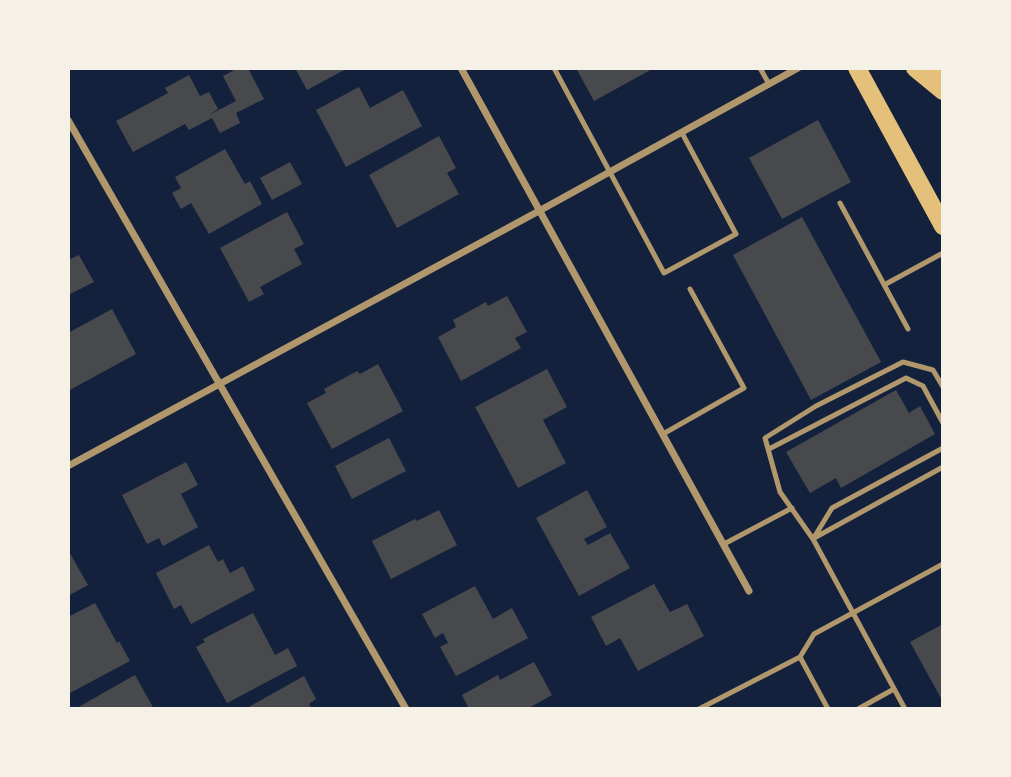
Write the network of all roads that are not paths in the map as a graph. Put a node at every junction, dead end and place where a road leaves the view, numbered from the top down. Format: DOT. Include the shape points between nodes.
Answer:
graph roads {
  1 [pos="461,68"];
  2 [pos="554,68"];
  3 [pos="760,68"];
  4 [pos="798,68"];
  5 [pos="857,68"];
  6 [pos="915,68"];
  7 [pos="937,68"];
  8 [pos="943,79"];
  9 [pos="769,84"];
  10 [pos="943,91"];
  11 [pos="68,120"];
  12 [pos="682,133"];
  13 [pos="610,172"];
  14 [pos="840,203"];
  15 [pos="539,211"];
  16 [pos="943,226"];
  17 [pos="943,253"];
  18 [pos="884,285"];
  19 [pos="690,289"];
  20 [pos="908,329"];
  21 [pos="218,385"];
  22 [pos="943,387"];
  23 [pos="943,423"];
  24 [pos="663,434"];
  25 [pos="943,448"];
  26 [pos="769,449"];
  27 [pos="68,466"];
  28 [pos="943,467"];
  29 [pos="792,508"];
  30 [pos="813,539"];
  31 [pos="724,544"];
  32 [pos="943,564"];
  33 [pos="749,591"];
  34 [pos="854,611"];
  35 [pos="800,657"];
  36 [pos="894,689"];
  37 [pos="406,709"];
  38 [pos="699,709"];
  39 [pos="828,709"];
  40 [pos="858,709"];
  41 [pos="905,709"];
  1 -- 15 [label="street"];
  2 -- 13 [label="lane"];
  3 -- 9 [label="lane"];
  4 -- 9 [label="street"];
  5 -- 16 [label="main road"];
  6 -- 10 [label="main road"];
  7 -- 8 [label="main road"];
  9 -- 12 [label="street"];
  11 -- 21 [label="street"];
  12 -- 13 [label="street"];
  12 -- 13 [label="lane" via="736,234 664,273"];
  13 -- 15 [label="street"];
  14 -- 18 [label="lane"];
  15 -- 21 [label="street"];
  15 -- 24 [label="street"];
  17 -- 18 [label="lane"];
  18 -- 20 [label="lane"];
  19 -- 24 [label="lane" via="744,388"];
  21 -- 27 [label="street"];
  21 -- 37 [label="street"];
  22 -- 26 [label="lane" via="933,370 903,362 765,438"];
  23 -- 26 [label="lane" via="923,387 906,378"];
  24 -- 31 [label="street"];
  25 -- 30 [label="lane" via="832,508"];
  26 -- 29 [label="lane" via="780,492"];
  28 -- 30 [label="lane"];
  29 -- 30 [label="lane"];
  29 -- 31 [label="lane"];
  30 -- 34 [label="lane"];
  31 -- 33 [label="street"];
  32 -- 34 [label="lane"];
  34 -- 35 [label="lane" via="814,635"];
  34 -- 36 [label="lane"];
  35 -- 38 [label="lane"];
  35 -- 39 [label="lane"];
  36 -- 40 [label="lane"];
  36 -- 41 [label="lane"];
}
